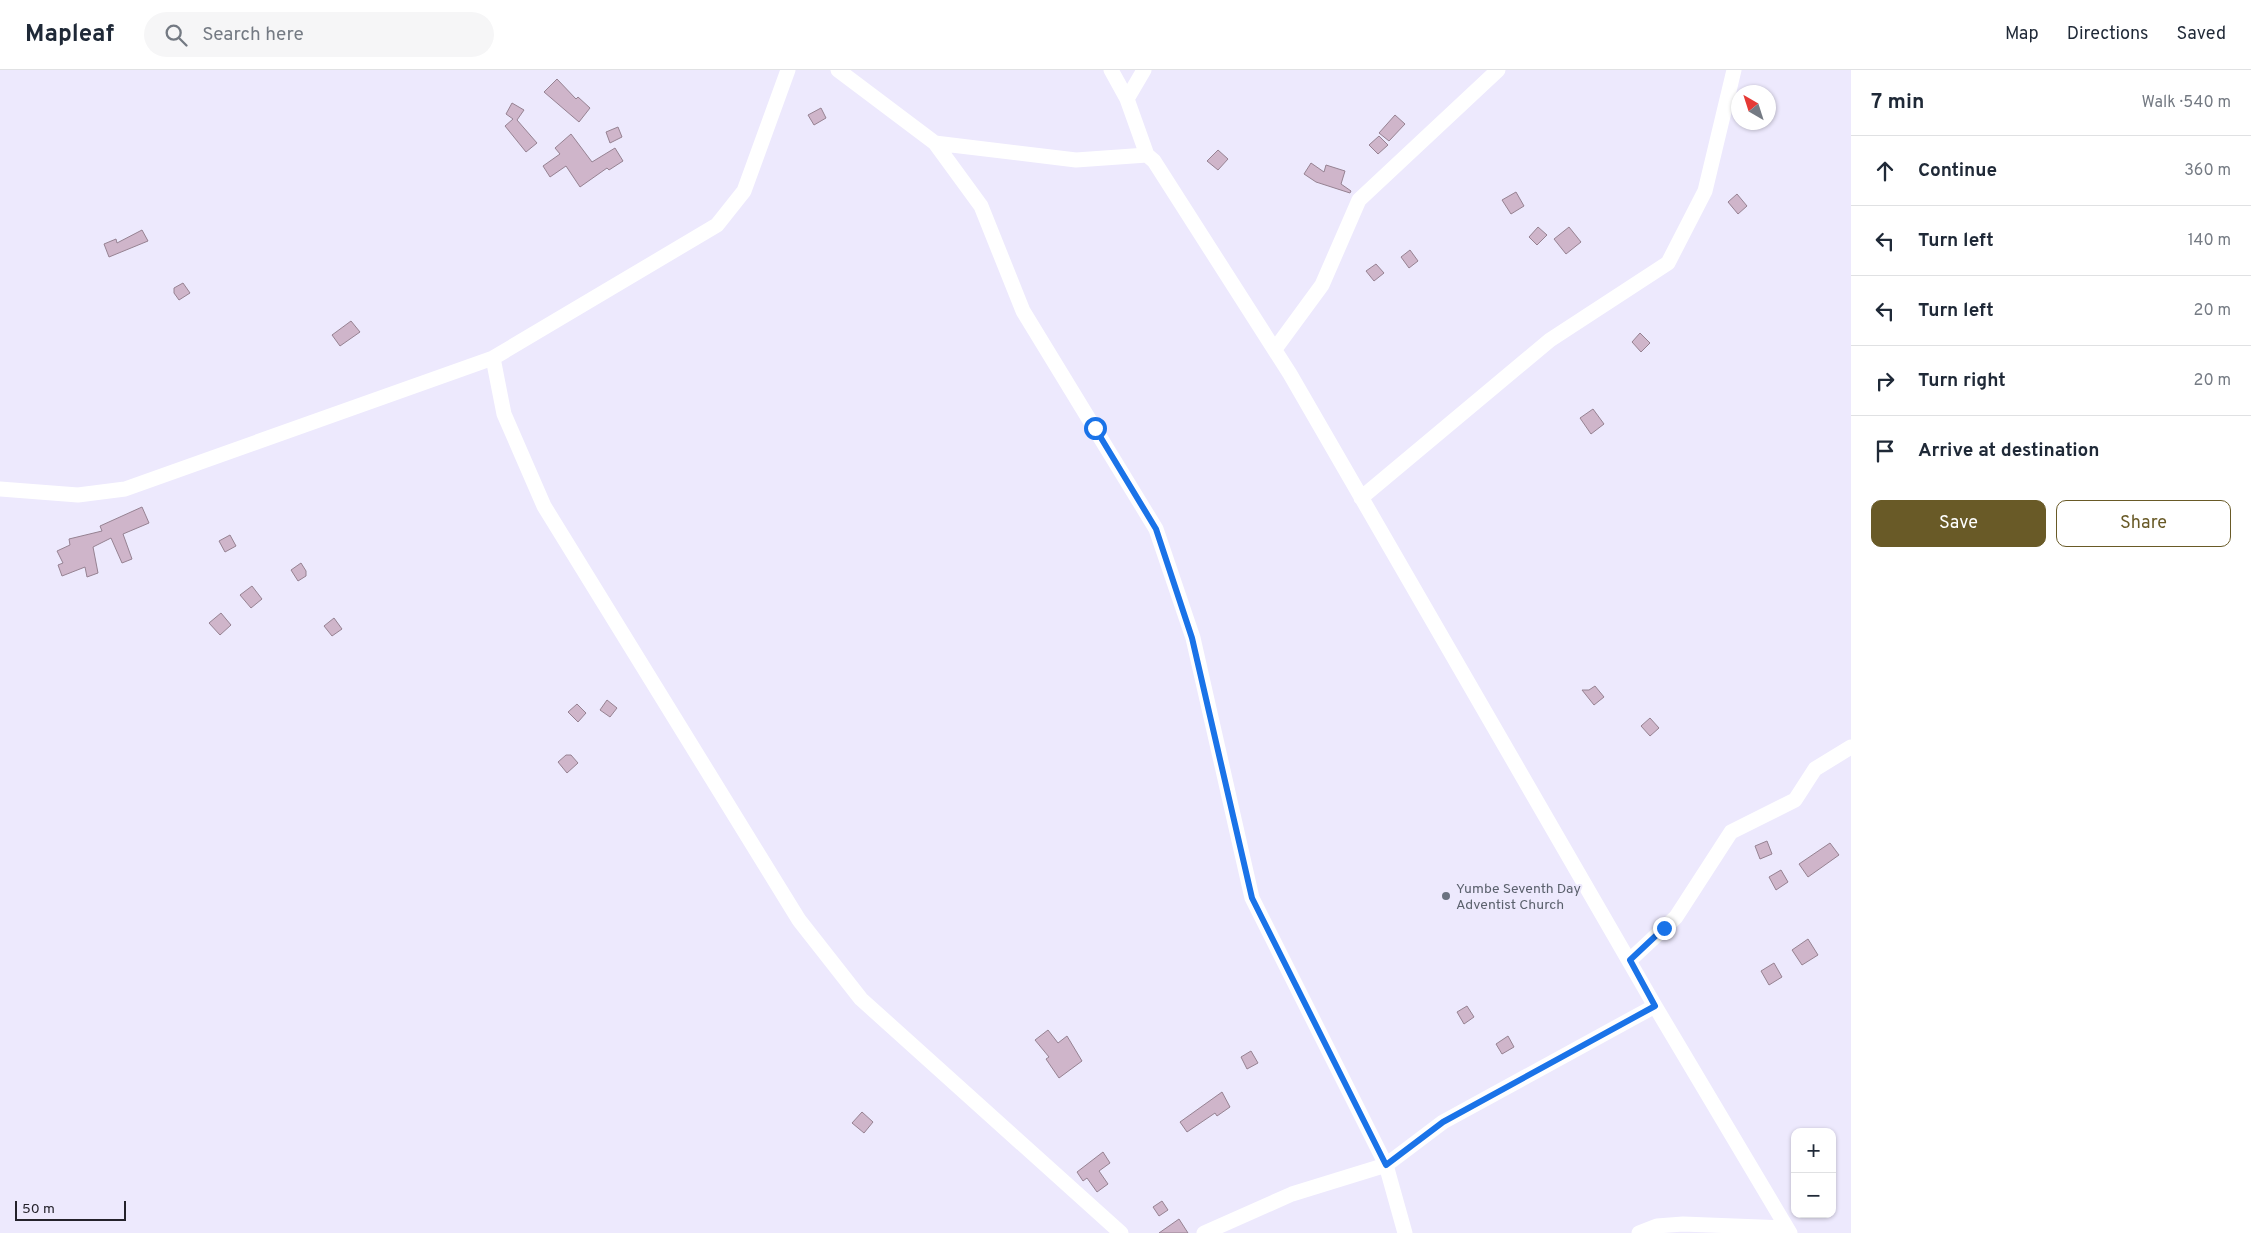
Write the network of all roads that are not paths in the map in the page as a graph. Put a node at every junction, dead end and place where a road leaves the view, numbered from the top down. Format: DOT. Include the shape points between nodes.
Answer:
graph roads {
  1 [pos="788,70"];
  2 [pos="838,70"];
  3 [pos="1111,70"];
  4 [pos="1144,70"];
  5 [pos="1498,70"];
  6 [pos="1734,70"];
  7 [pos="1127,99"];
  8 [pos="935,143"];
  9 [pos="1147,155"];
  10 [pos="1275,349"];
  11 [pos="493,358"];
  12 [pos="0,489"];
  13 [pos="1361,498"];
  14 [pos="1851,747"];
  15 [pos="1630,960"];
  16 [pos="1655,1006"];
  17 [pos="1386,1165"];
  18 [pos="1788,1230"];
  19 [pos="1120,1233"];
  20 [pos="1204,1233"];
  21 [pos="1405,1233"];
  22 [pos="1639,1233"];
  1 -- 11 [label="street" via="744,191 717,224"];
  2 -- 8 [label="street"];
  3 -- 7 [label="street"];
  4 -- 7 [label="street"];
  5 -- 10 [label="street" via="1359,200 1322,285"];
  6 -- 13 [label="street" via="1704,191 1668,263 1550,340"];
  7 -- 9 [label="street"];
  8 -- 9 [label="street" via="1076,160"];
  8 -- 17 [label="street" via="981,206 1023,311 1156,529 1192,638 1252,898"];
  9 -- 10 [label="street"];
  10 -- 13 [label="street"];
  11 -- 12 [label="street" via="125,489 78,496"];
  11 -- 19 [label="street" via="504,414 544,506 799,920 861,999"];
  13 -- 15 [label="street"];
  14 -- 15 [label="street" via="1815,768 1795,800 1731,832 1676,917"];
  15 -- 16 [label="street"];
  16 -- 17 [label="street" via="1443,1122"];
  16 -- 18 [label="street"];
  17 -- 20 [label="street" via="1292,1194"];
  17 -- 21 [label="street"];
  18 -- 22 [label="street" via="1682,1224 1657,1226"];
}
